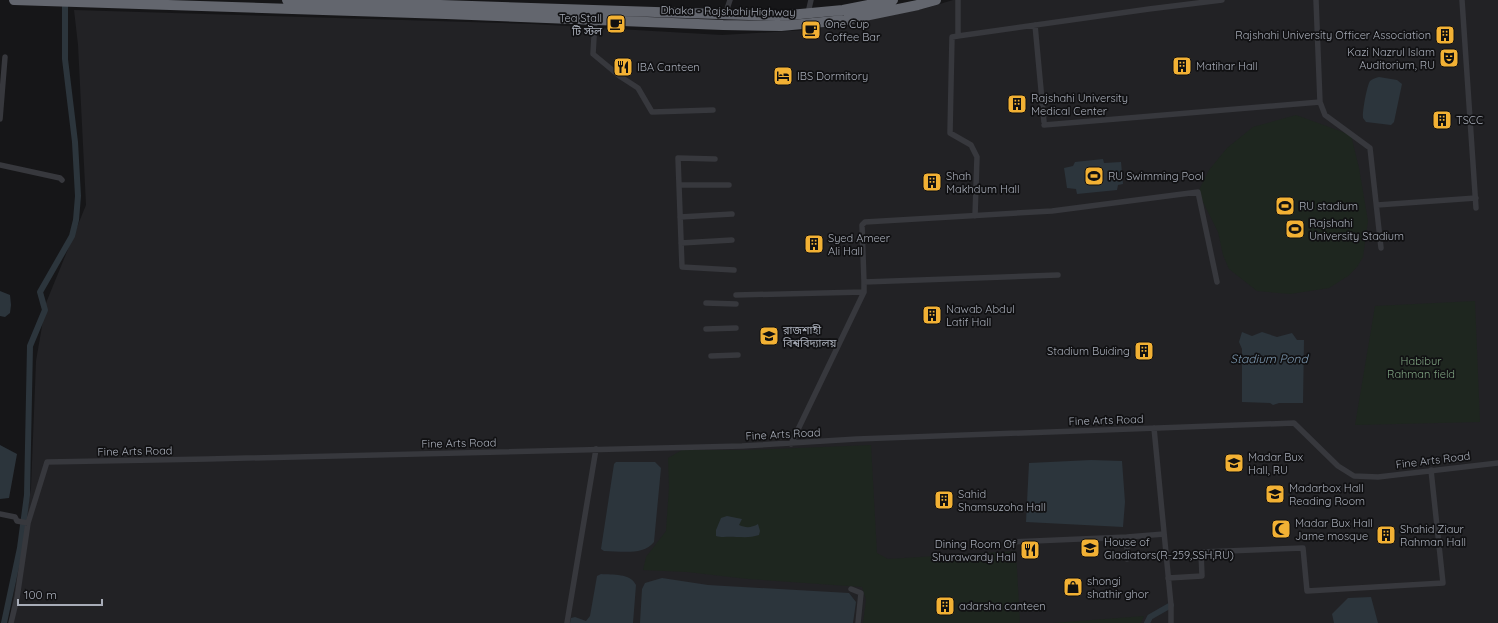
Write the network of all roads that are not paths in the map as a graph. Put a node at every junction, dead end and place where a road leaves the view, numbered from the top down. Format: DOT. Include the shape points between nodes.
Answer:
graph roads {
  1 [pos="14,0"];
  2 [pos="287,0"];
  3 [pos="730,0"];
  4 [pos="811,0"];
  5 [pos="893,0"];
  6 [pos="936,0"];
  7 [pos="958,0"];
  8 [pos="1222,0"];
  9 [pos="1316,0"];
  10 [pos="1462,0"];
  11 [pos="61,1"];
  12 [pos="77,2"];
  13 [pos="808,13"];
  14 [pos="725,15"];
  15 [pos="595,20"];
  16 [pos="722,25"];
  17 [pos="1036,25"];
  18 [pos="958,36"];
  19 [pos="5,57"];
  20 [pos="1320,102"];
  21 [pos="713,110"];
  22 [pos="0,119"];
  23 [pos="715,159"];
  24 [pos="0,165"];
  25 [pos="62,180"];
  26 [pos="679,185"];
  27 [pos="729,185"];
  28 [pos="1476,198"];
  29 [pos="1377,205"];
  30 [pos="1476,208"];
  31 [pos="732,214"];
  32 [pos="975,216"];
  33 [pos="680,217"];
  34 [pos="732,240"];
  35 [pos="681,243"];
  36 [pos="1381,248"];
  37 [pos="734,270"];
  38 [pos="1058,275"];
  39 [pos="864,282"];
  40 [pos="1217,282"];
  41 [pos="864,292"];
  42 [pos="736,295"];
  43 [pos="706,303"];
  44 [pos="736,304"];
  45 [pos="736,328"];
  46 [pos="706,329"];
  47 [pos="738,355"];
  48 [pos="711,356"];
  49 [pos="1154,428"];
  50 [pos="791,444"];
  51 [pos="596,450"];
  52 [pos="1498,463"];
  53 [pos="1431,470"];
  54 [pos="0,514"];
  55 [pos="28,523"];
  56 [pos="1164,534"];
  57 [pos="1127,537"];
  58 [pos="1009,542"];
  59 [pos="1127,559"];
  60 [pos="1168,578"];
  61 [pos="851,589"];
  62 [pos="11,623"];
  63 [pos="567,623"];
  64 [pos="858,623"];
  65 [pos="1171,623"];
  1 -- 11 [label="highway, Dhaka - Rajshahi Highway"];
  2 -- 14 [label="highway, Dhaka - Rajshahi Highway"];
  3 -- 14 [label="street"];
  4 -- 13 [label="street"];
  5 -- 13 [label="highway, Dhaka - Rajshahi Highway" via="843,10"];
  6 -- 16 [label="highway, Dhaka - Rajshahi Highway" via="845,20 781,26"];
  7 -- 18 [label="street"];
  8 -- 17 [label="street"];
  9 -- 20 [label="street"];
  10 -- 28 [label="street"];
  11 -- 12 [label="highway, Dhaka - Rajshahi Highway"];
  12 -- 15 [label="highway, Dhaka - Rajshahi Highway"];
  13 -- 14 [label="highway, Dhaka - Rajshahi Highway" via="779,16"];
  14 -- 16 [label="street"];
  15 -- 16 [label="highway, Dhaka - Rajshahi Highway"];
  15 -- 21 [label="street" via="593,54 638,88 652,112"];
  17 -- 18 [label="street"];
  17 -- 20 [label="street" via="1044,124"];
  18 -- 32 [label="street" via="952,37 950,133 971,146 977,156"];
  19 -- 22 [label="street"];
  20 -- 29 [label="street" via="1325,116 1370,148"];
  23 -- 26 [label="street" via="678,158"];
  24 -- 25 [label="street"];
  26 -- 27 [label="street"];
  26 -- 33 [label="street"];
  28 -- 29 [label="street"];
  28 -- 30 [label="street"];
  29 -- 36 [label="street"];
  31 -- 33 [label="street"];
  32 -- 39 [label="street" via="863,223"];
  32 -- 40 [label="street" via="1052,211 1198,192"];
  33 -- 35 [label="street"];
  34 -- 35 [label="street"];
  35 -- 37 [label="street" via="682,267"];
  38 -- 39 [label="street"];
  39 -- 41 [label="street"];
  41 -- 42 [label="street"];
  41 -- 50 [label="street"];
  43 -- 44 [label="street"];
  45 -- 46 [label="street"];
  47 -- 48 [label="street"];
  49 -- 50 [label="street, Fine Arts Road" via="857,439"];
  49 -- 53 [label="street, Fine Arts Road" via="1294,423 1338,466 1354,476 1378,477"];
  49 -- 56 [label="street"];
  50 -- 51 [label="street, Fine Arts Road"];
  51 -- 55 [label="street, Fine Arts Road" via="47,462"];
  51 -- 63 [label="street"];
  52 -- 53 [label="street, Fine Arts Road"];
  53 -- 60 [label="street" via="1443,583 1307,591 1303,548 1201,552 1202,576"];
  54 -- 55 [label="street"];
  55 -- 62 [label="street"];
  56 -- 57 [label="street"];
  56 -- 60 [label="street"];
  57 -- 58 [label="street"];
  57 -- 59 [label="street"];
  60 -- 65 [label="street"];
  61 -- 64 [label="street" via="861,593"];
}
